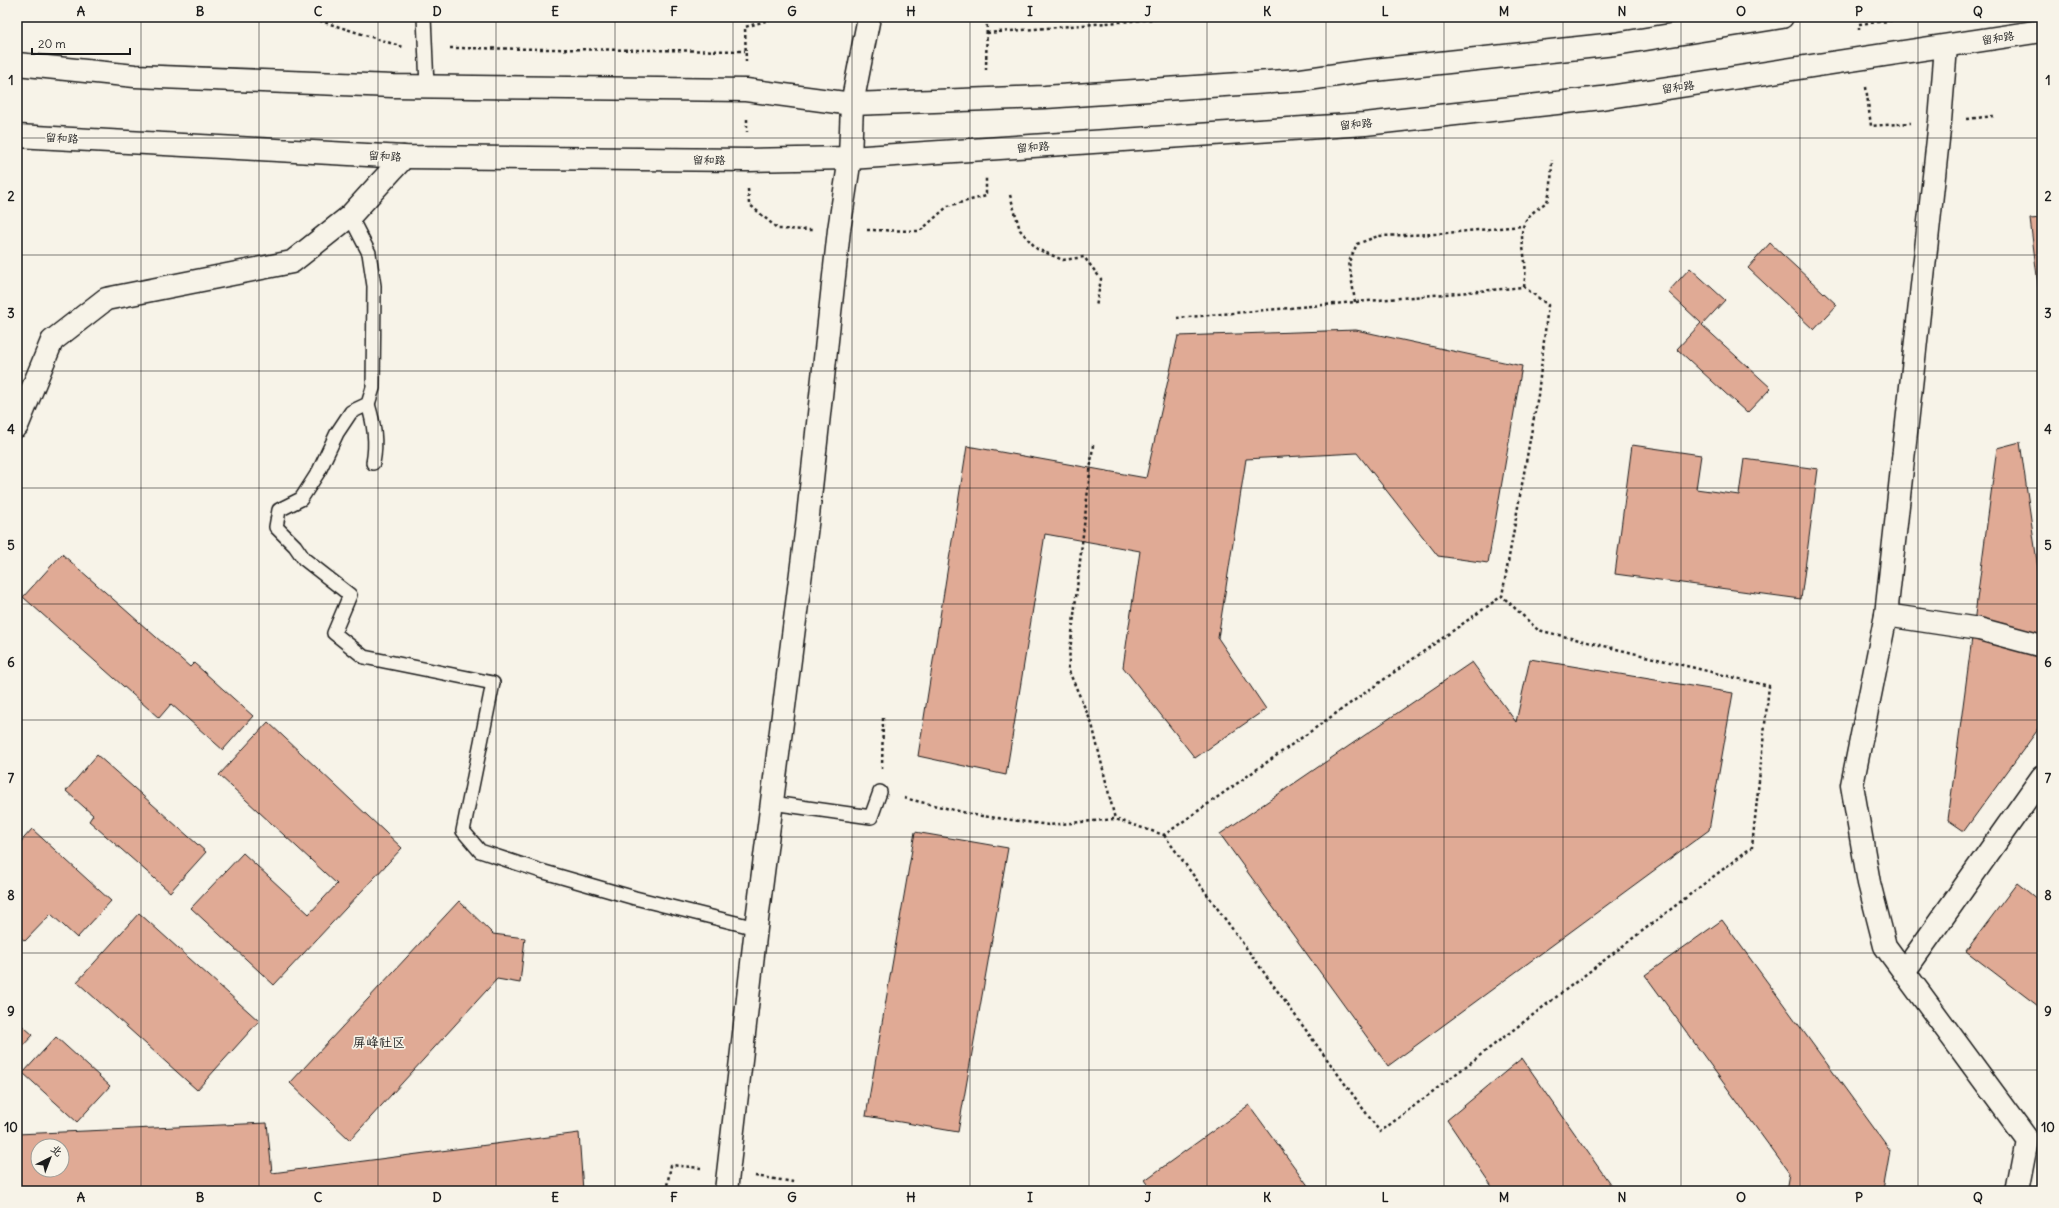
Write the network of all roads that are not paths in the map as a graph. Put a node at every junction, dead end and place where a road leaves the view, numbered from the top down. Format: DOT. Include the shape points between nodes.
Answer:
graph roads {
  1 [pos="424,17"];
  2 [pos="869,17"];
  3 [pos="1782,17"];
  4 [pos="2042,31"];
  5 [pos="1946,47"];
  6 [pos="17,64"];
  7 [pos="427,86"];
  8 [pos="852,104"];
  9 [pos="17,136"];
  10 [pos="404,157"];
  11 [pos="850,158"];
  12 [pos="350,216"];
  13 [pos="368,404"];
  14 [pos="17,426"];
  15 [pos="373,462"];
  16 [pos="1886,615"];
  17 [pos="2042,646"];
  18 [pos="2042,777"];
  19 [pos="880,792"];
  20 [pos="772,802"];
  21 [pos="756,928"];
  22 [pos="1904,972"];
  23 [pos="726,1191"];
  24 [pos="2017,1191"];
  1 -- 7 [label="lane"];
  2 -- 8 [label="main road"];
  3 -- 8 [label="main road" via="1615,44 1302,80 1044,97"];
  4 -- 5 [label="main road, 留和路"];
  5 -- 11 [label="main road, 留和路" via="1602,98 1365,124"];
  5 -- 16 [label="main road"];
  6 -- 7 [label="main road" via="136,76"];
  7 -- 8 [label="main road" via="746,90"];
  8 -- 11 [label="main road"];
  9 -- 10 [label="main road, 留和路"];
  10 -- 11 [label="main road, 留和路" via="748,160"];
  10 -- 12 [label="main road"];
  11 -- 20 [label="main road" via="839,230 807,525"];
  12 -- 13 [label="lane" via="369,253 374,286 373,388"];
  12 -- 14 [label="main road" via="292,262 106,299 52,341"];
  13 -- 15 [label="lane" via="374,426 376,450"];
  13 -- 21 [label="lane" via="351,412 301,499 279,510 276,527 304,559 350,595 334,633 364,657 494,682 463,831 480,851 628,896"];
  16 -- 17 [label="main road" via="1978,629"];
  16 -- 22 [label="main road" via="1852,785 1869,883 1885,946"];
  18 -- 22 [label="main road"];
  19 -- 20 [label="lane" via="871,817"];
  20 -- 21 [label="main road"];
  21 -- 23 [label="main road"];
  22 -- 24 [label="main road" via="2027,1139"];
}
